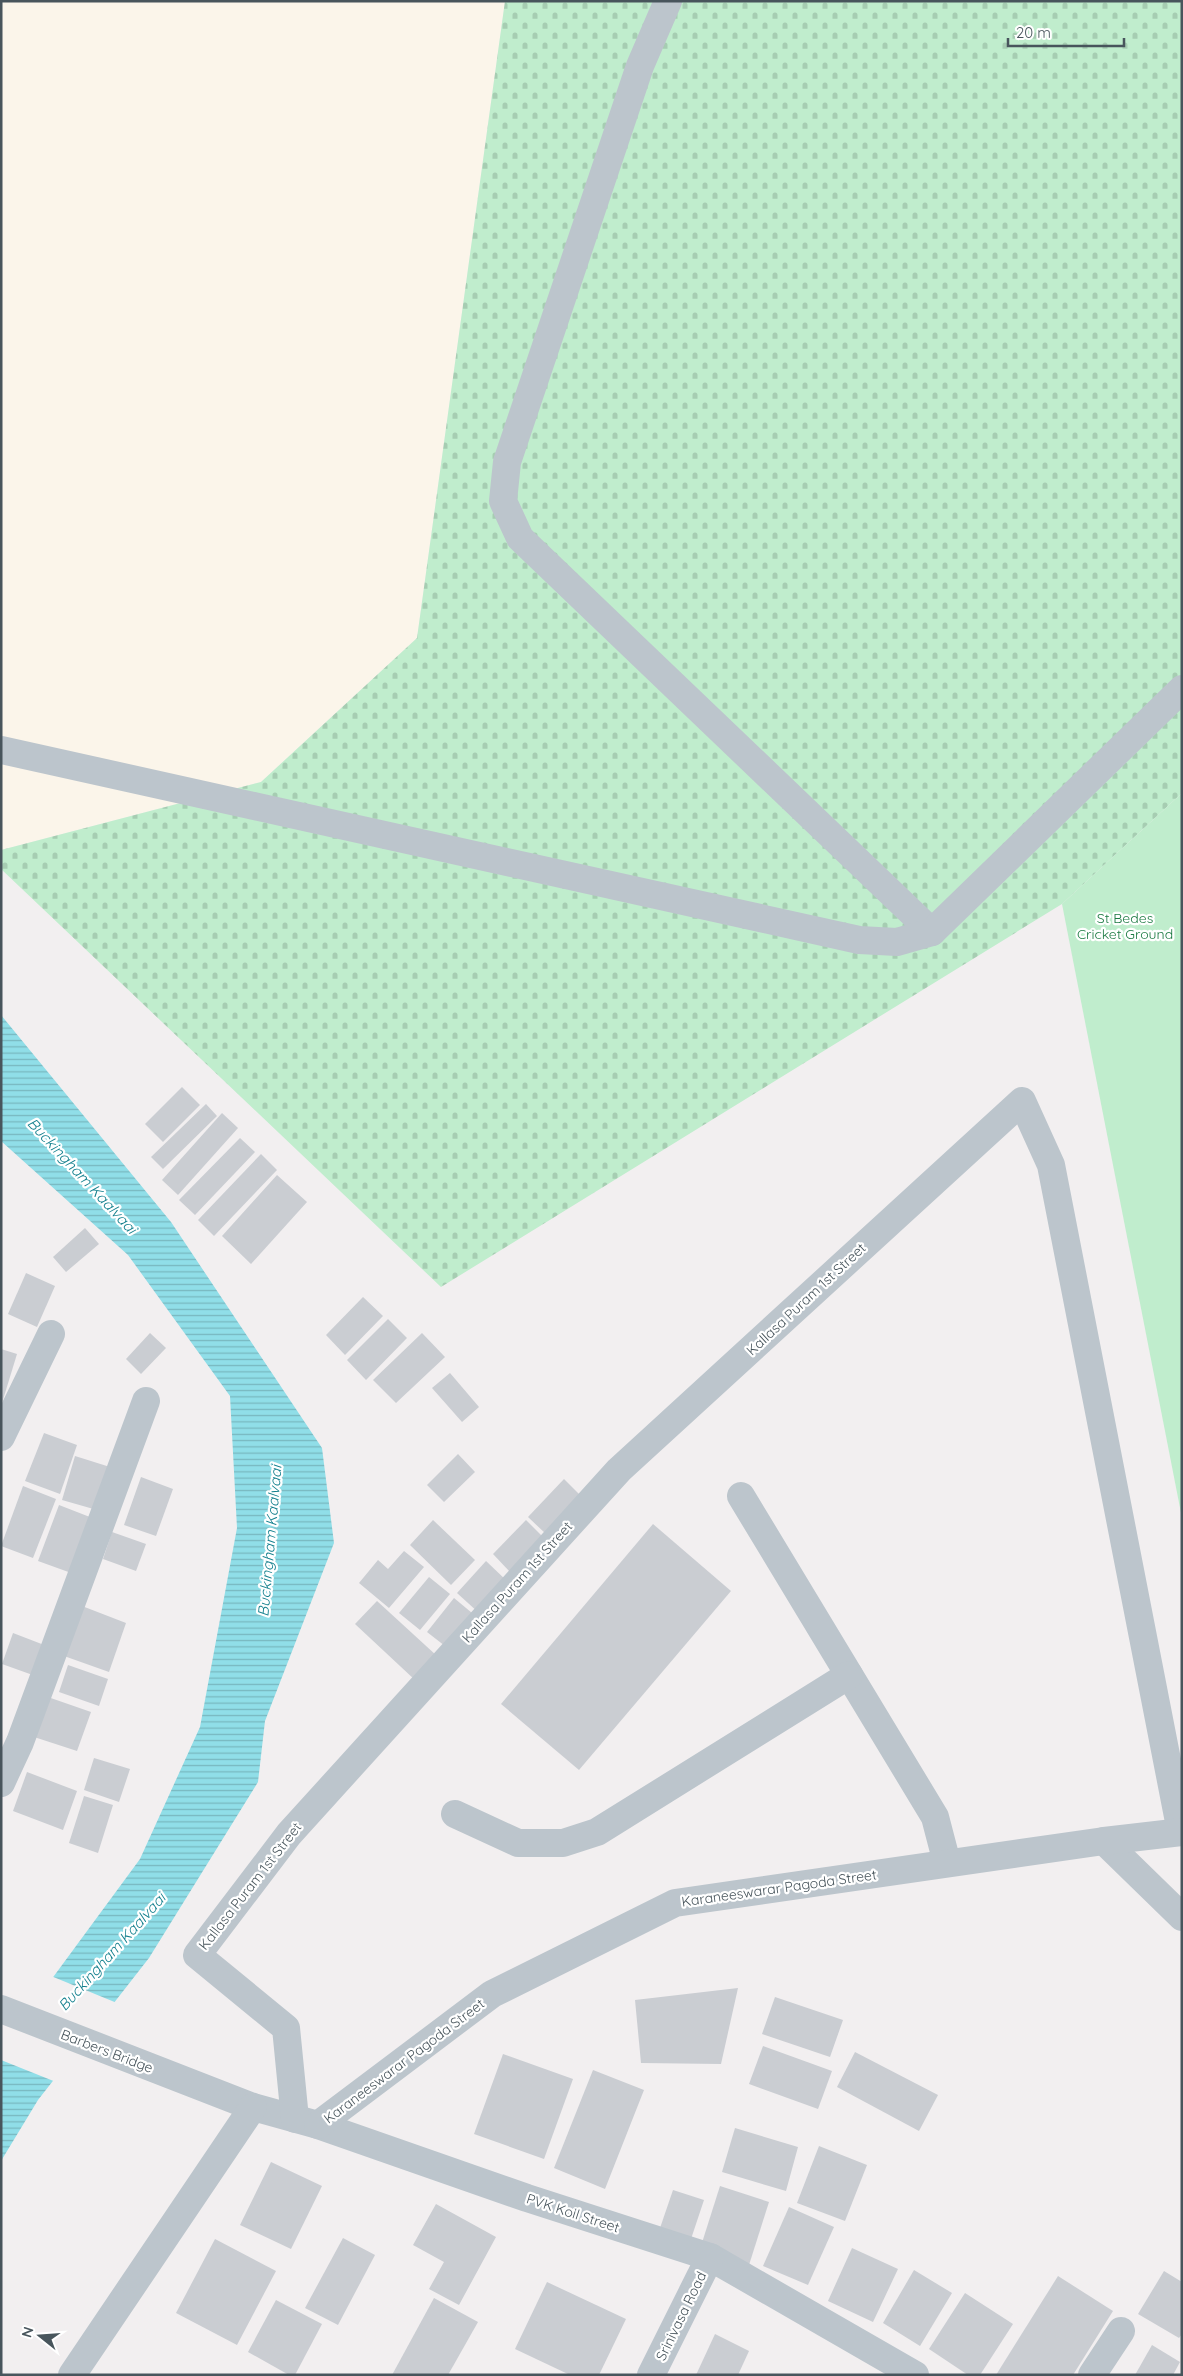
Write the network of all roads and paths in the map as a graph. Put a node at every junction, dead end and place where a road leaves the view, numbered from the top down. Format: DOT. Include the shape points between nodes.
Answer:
graph roads {
  1 [pos="668,1"];
  2 [pos="1182,689"];
  3 [pos="1,750"];
  4 [pos="932,932"];
  5 [pos="51,1334"];
  6 [pos="146,1402"];
  7 [pos="1,1436"];
  8 [pos="741,1496"];
  9 [pos="849,1675"];
  10 [pos="11,1739"];
  11 [pos="1,1783"];
  12 [pos="455,1814"];
  13 [pos="1182,1832"];
  14 [pos="1104,1841"];
  15 [pos="947,1864"];
  16 [pos="1182,1917"];
  17 [pos="1,2009"];
  18 [pos="213,2092"];
  19 [pos="253,2107"];
  20 [pos="306,2122"];
  21 [pos="710,2257"];
  22 [pos="1121,2330"];
  23 [pos="72,2375"];
  24 [pos="651,2375"];
  25 [pos="915,2375"];
  26 [pos="1092,2375"];
  1 -- 4 [label="street" via="640,66 510,453 503,500 520,538"];
  2 -- 4 [label="street"];
  3 -- 4 [label="street" via="859,940 897,942"];
  5 -- 7 [label="street"];
  6 -- 10 [label="street"];
  8 -- 9 [label="street"];
  9 -- 12 [label="street" via="597,1832 563,1843 518,1843"];
  9 -- 15 [label="street" via="935,1817"];
  10 -- 11 [label="street"];
  13 -- 14 [label="street, Karaneeswarar Pagoda Street"];
  13 -- 20 [label="street, Kallasa Puram 1st Street" via="1051,1165 1022,1100 619,1470 289,1834 197,1955 286,2028"];
  14 -- 15 [label="street, Karaneeswarar Pagoda Street"];
  14 -- 16 [label="street"];
  15 -- 20 [label="street, Karaneeswarar Pagoda Street" via="675,1903 492,1994"];
  17 -- 18 [label="street, Barbers Bridge"];
  18 -- 19 [label="street, PVK Koil Street"];
  19 -- 20 [label="street, PVK Koil Street"];
  19 -- 23 [label="street"];
  20 -- 21 [label="street, PVK Koil Street"];
  21 -- 24 [label="street, Srinivasa Road"];
  21 -- 25 [label="street, PVK Koil Street"];
  22 -- 26 [label="street"];
}
